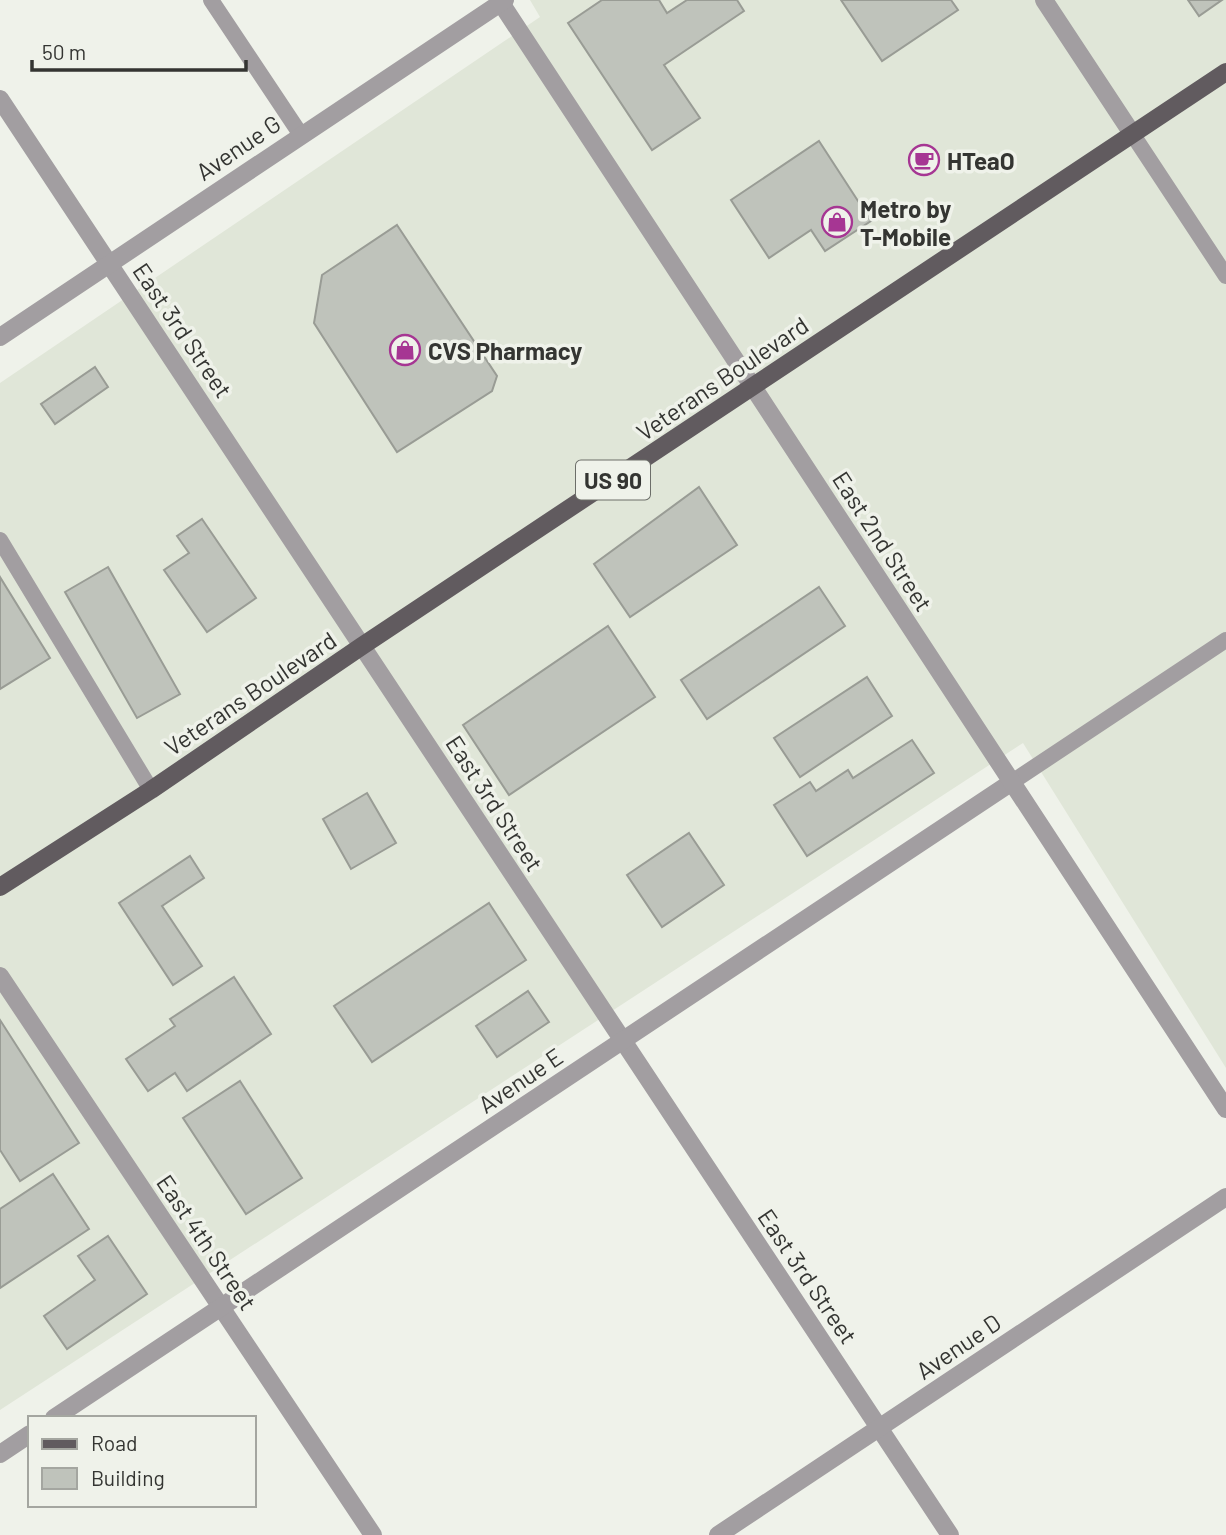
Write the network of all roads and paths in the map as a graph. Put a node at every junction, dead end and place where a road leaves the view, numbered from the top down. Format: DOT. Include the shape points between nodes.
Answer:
graph roads {
  1 [pos="211,0"];
  2 [pos="1044,0"];
  3 [pos="502,1"];
  4 [pos="1226,72"];
  5 [pos="0,99"];
  6 [pos="301,135"];
  7 [pos="1133,135"];
  8 [pos="109,263"];
  9 [pos="1226,276"];
  10 [pos="0,337"];
  11 [pos="753,387"];
  12 [pos="0,540"];
  13 [pos="1226,640"];
  14 [pos="362,646"];
  15 [pos="1012,782"];
  16 [pos="151,790"];
  17 [pos="0,887"];
  18 [pos="0,976"];
  19 [pos="623,1041"];
  20 [pos="1226,1109"];
  21 [pos="1226,1198"];
  22 [pos="221,1307"];
  23 [pos="57,1416"];
  24 [pos="879,1428"];
  25 [pos="28,1435"];
  26 [pos="0,1454"];
  27 [pos="373,1535"];
  28 [pos="718,1535"];
  29 [pos="950,1535"];
  1 -- 6 [label="lane"];
  2 -- 7 [label="street"];
  3 -- 6 [label="street, Avenue G"];
  3 -- 11 [label="street, East 2nd Street"];
  4 -- 7 [label="main road, Veterans Boulevard / US 90"];
  5 -- 8 [label="street, East 3rd Street"];
  6 -- 8 [label="street, Avenue G"];
  7 -- 9 [label="lane"];
  7 -- 11 [label="main road, Veterans Boulevard / US 90"];
  8 -- 10 [label="street, Avenue G"];
  8 -- 14 [label="street, East 3rd Street"];
  11 -- 14 [label="main road, Veterans Boulevard / US 90"];
  11 -- 15 [label="street, East 2nd Street"];
  12 -- 16 [label="lane"];
  13 -- 15 [label="lane"];
  14 -- 16 [label="main road, Veterans Boulevard / US 90"];
  14 -- 19 [label="street, East 3rd Street"];
  15 -- 19 [label="street, Avenue E"];
  15 -- 20 [label="street, East 2nd Street"];
  16 -- 17 [label="main road, Veterans Boulevard / US 90"];
  18 -- 22 [label="street, East 4th Street"];
  19 -- 22 [label="street, Avenue E"];
  19 -- 24 [label="street, East 3rd Street"];
  21 -- 24 [label="street, Avenue D"];
  22 -- 23 [label="street, Avenue E"];
  22 -- 27 [label="street, East 4th Street"];
  24 -- 28 [label="street, Avenue D"];
  24 -- 29 [label="street, East 3rd Street"];
  25 -- 26 [label="street"];
}
